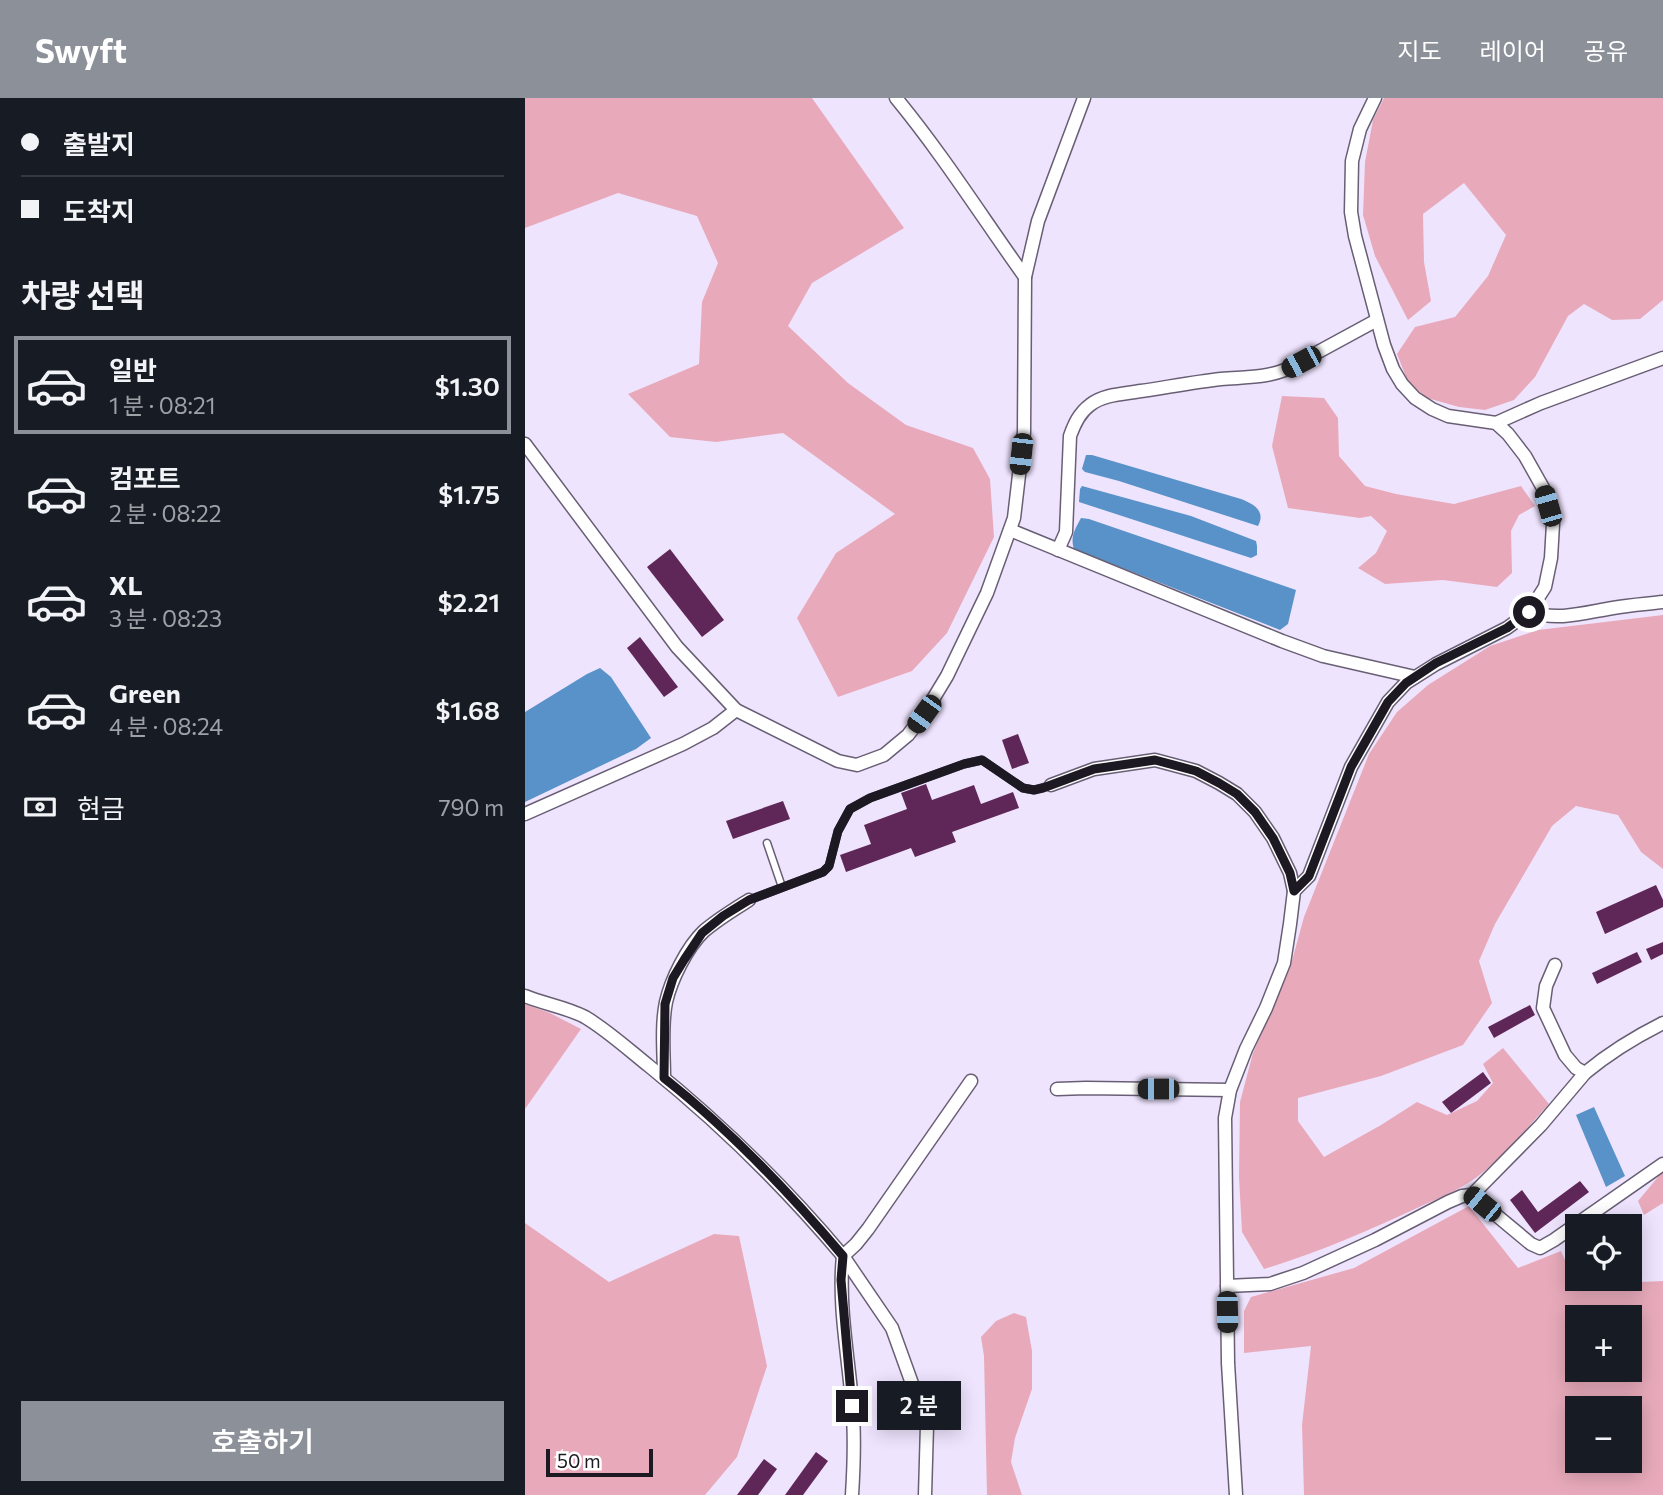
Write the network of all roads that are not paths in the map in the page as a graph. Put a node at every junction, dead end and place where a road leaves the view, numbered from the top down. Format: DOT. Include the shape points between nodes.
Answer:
graph roads {
  1 [pos="897,98"];
  2 [pos="1084,98"];
  3 [pos="1375,98"];
  4 [pos="1025,277"];
  5 [pos="1377,320"];
  6 [pos="1663,358"];
  7 [pos="1496,423"];
  8 [pos="525,444"];
  9 [pos="1010,530"];
  10 [pos="1058,550"];
  11 [pos="1663,602"];
  12 [pos="1529,612"];
  13 [pos="1415,677"];
  14 [pos="736,710"];
  15 [pos="1051,785"];
  16 [pos="525,814"];
  17 [pos="767,843"];
  18 [pos="782,887"];
  19 [pos="1294,891"];
  20 [pos="749,900"];
  21 [pos="1555,965"];
  22 [pos="525,996"];
  23 [pos="1663,1023"];
  24 [pos="1585,1073"];
  25 [pos="664,1078"];
  26 [pos="971,1081"];
  27 [pos="1057,1090"];
  28 [pos="1230,1090"];
  29 [pos="1663,1164"];
  30 [pos="1472,1195"];
  31 [pos="843,1256"];
  32 [pos="1227,1286"];
  33 [pos="852,1495"];
  34 [pos="925,1495"];
  35 [pos="1236,1495"];
  1 -- 4 [label="street"];
  2 -- 4 [label="street" via="1038,221"];
  3 -- 5 [label="street" via="1352,161 1351,212"];
  4 -- 9 [label="street" via="1024,432"];
  5 -- 7 [label="street" via="1393,369 1415,398 1448,416"];
  5 -- 10 [label="street" via="1271,376 1118,395 1090,405 1070,436 1066,532"];
  6 -- 7 [label="street"];
  7 -- 12 [label="street" via="1525,456 1543,488 1553,524 1545,587"];
  8 -- 14 [label="street" via="677,648"];
  9 -- 10 [label="street"];
  9 -- 14 [label="street" via="987,593 947,676 908,735 884,755 857,765 838,761"];
  10 -- 13 [label="street" via="1323,656"];
  11 -- 12 [label="street" via="1559,618"];
  12 -- 13 [label="street"];
  13 -- 19 [label="street" via="1388,702 1351,767 1309,876"];
  14 -- 16 [label="street" via="683,744"];
  15 -- 18 [label="lane" via="1023,788 982,760 870,798 850,809 838,831 829,866"];
  15 -- 19 [label="street" via="1094,769 1155,760 1196,771 1237,794 1255,812 1273,838"];
  17 -- 18 [label="lane"];
  18 -- 20 [label="lane"];
  19 -- 28 [label="street" via="1283,963"];
  20 -- 25 [label="street" via="702,933 673,978 665,1004"];
  21 -- 24 [label="street" via="1543,1008 1565,1055"];
  22 -- 25 [label="street" via="585,1017"];
  23 -- 24 [label="street" via="1605,1056"];
  24 -- 30 [label="street"];
  25 -- 31 [label="street" via="751,1156"];
  26 -- 31 [label="street" via="868,1229"];
  27 -- 28 [label="street"];
  28 -- 32 [label="street" via="1225,1118"];
  29 -- 30 [label="street" via="1540,1248"];
  30 -- 32 [label="street" via="1448,1202 1303,1273 1271,1284"];
  31 -- 33 [label="street"];
  31 -- 34 [label="street" via="892,1328 927,1425"];
  32 -- 35 [label="street"];
}
